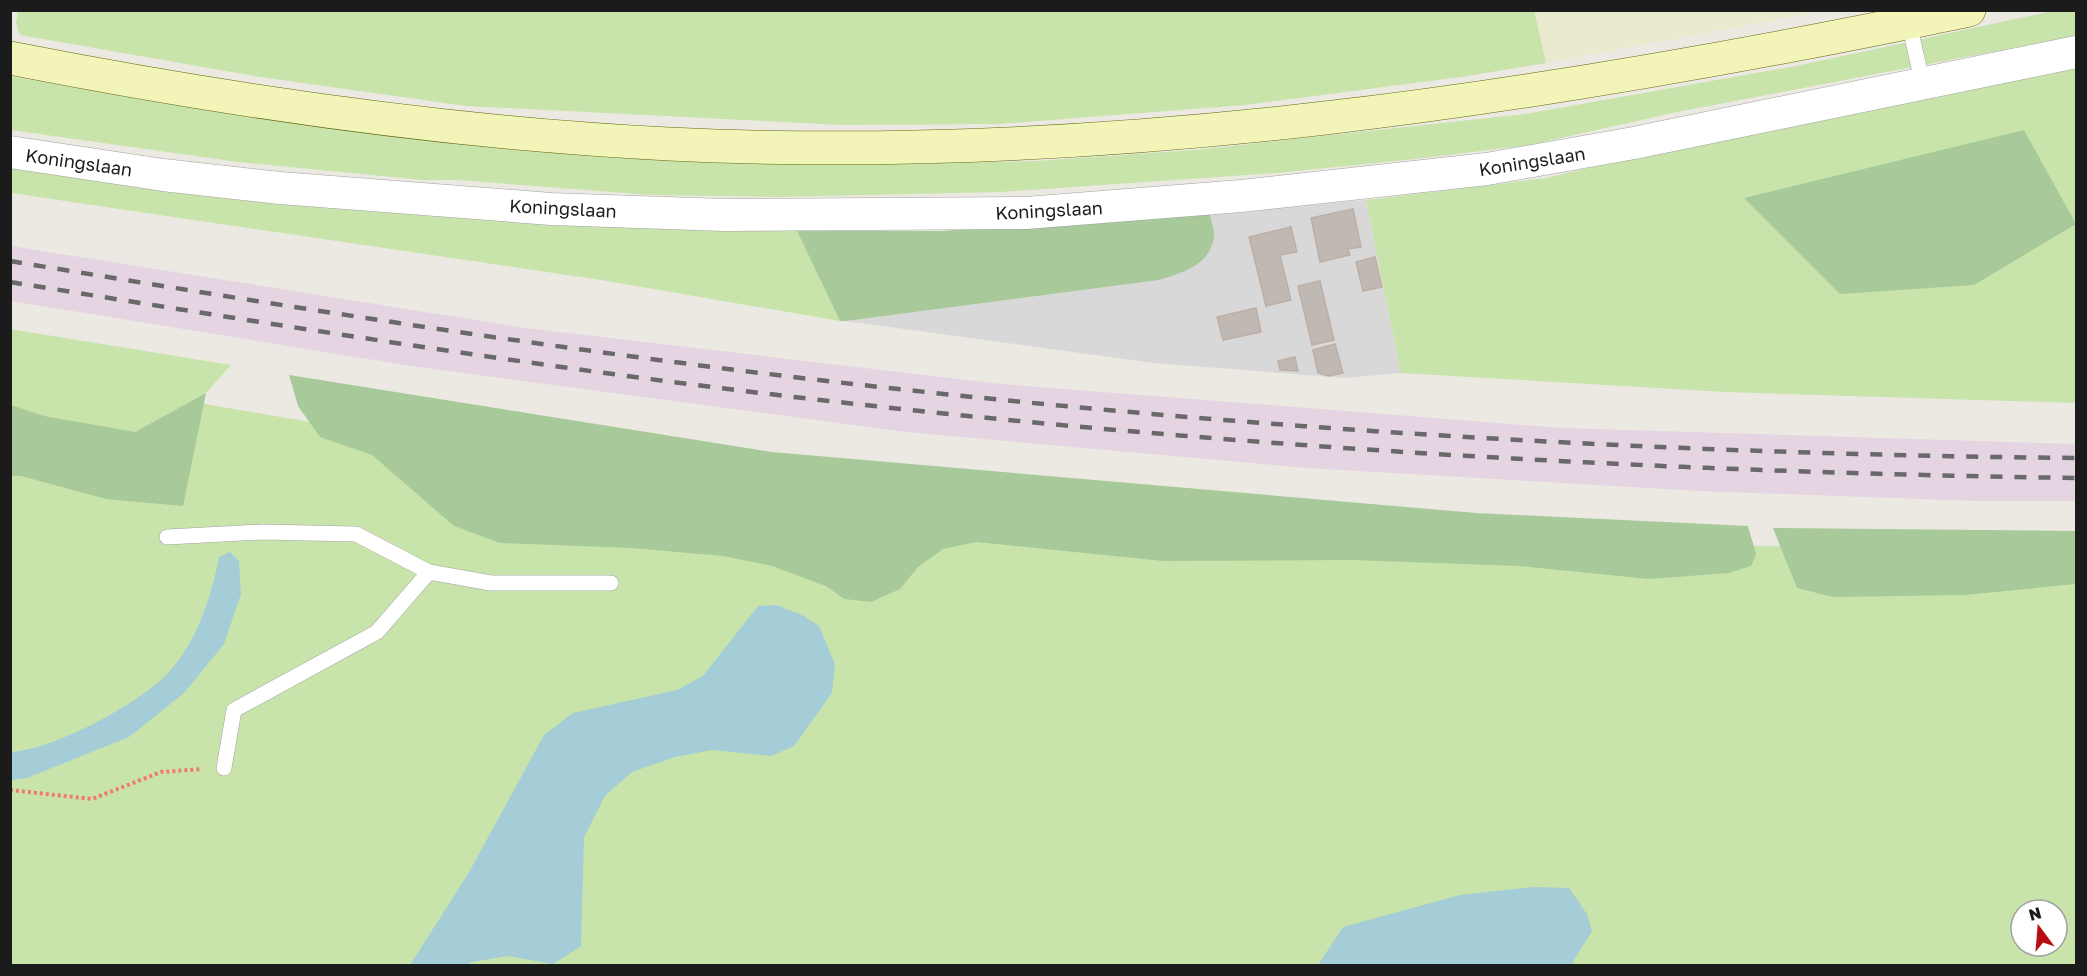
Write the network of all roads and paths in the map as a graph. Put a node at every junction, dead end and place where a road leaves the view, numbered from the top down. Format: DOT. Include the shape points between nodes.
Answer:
graph roads {
  1 [pos="1969,10"];
  2 [pos="1907,17"];
  3 [pos="2076,52"];
  4 [pos="10,58"];
  5 [pos="1923,85"];
  6 [pos="10,152"];
  7 [pos="167,537"];
  8 [pos="429,572"];
  9 [pos="611,582"];
  10 [pos="224,768"];
  11 [pos="10,789"];
  1 -- 2 [label="main road"];
  2 -- 4 [label="main road" via="1735,58 1437,106 1264,125 932,147 674,144 438,126 158,87"];
  2 -- 5 [label="lane"];
  3 -- 5 [label="street, Koningslaan"];
  5 -- 6 [label="street, Koningslaan" via="1486,169 1252,195 1026,213 735,215 551,209 280,188"];
  7 -- 8 [label="lane" via="261,532 356,534"];
  8 -- 9 [label="lane" via="530,585 583,580"];
  8 -- 10 [label="lane" via="377,632 234,710"];
  10 -- 11 [label="path" via="160,772 92,799"];
}
